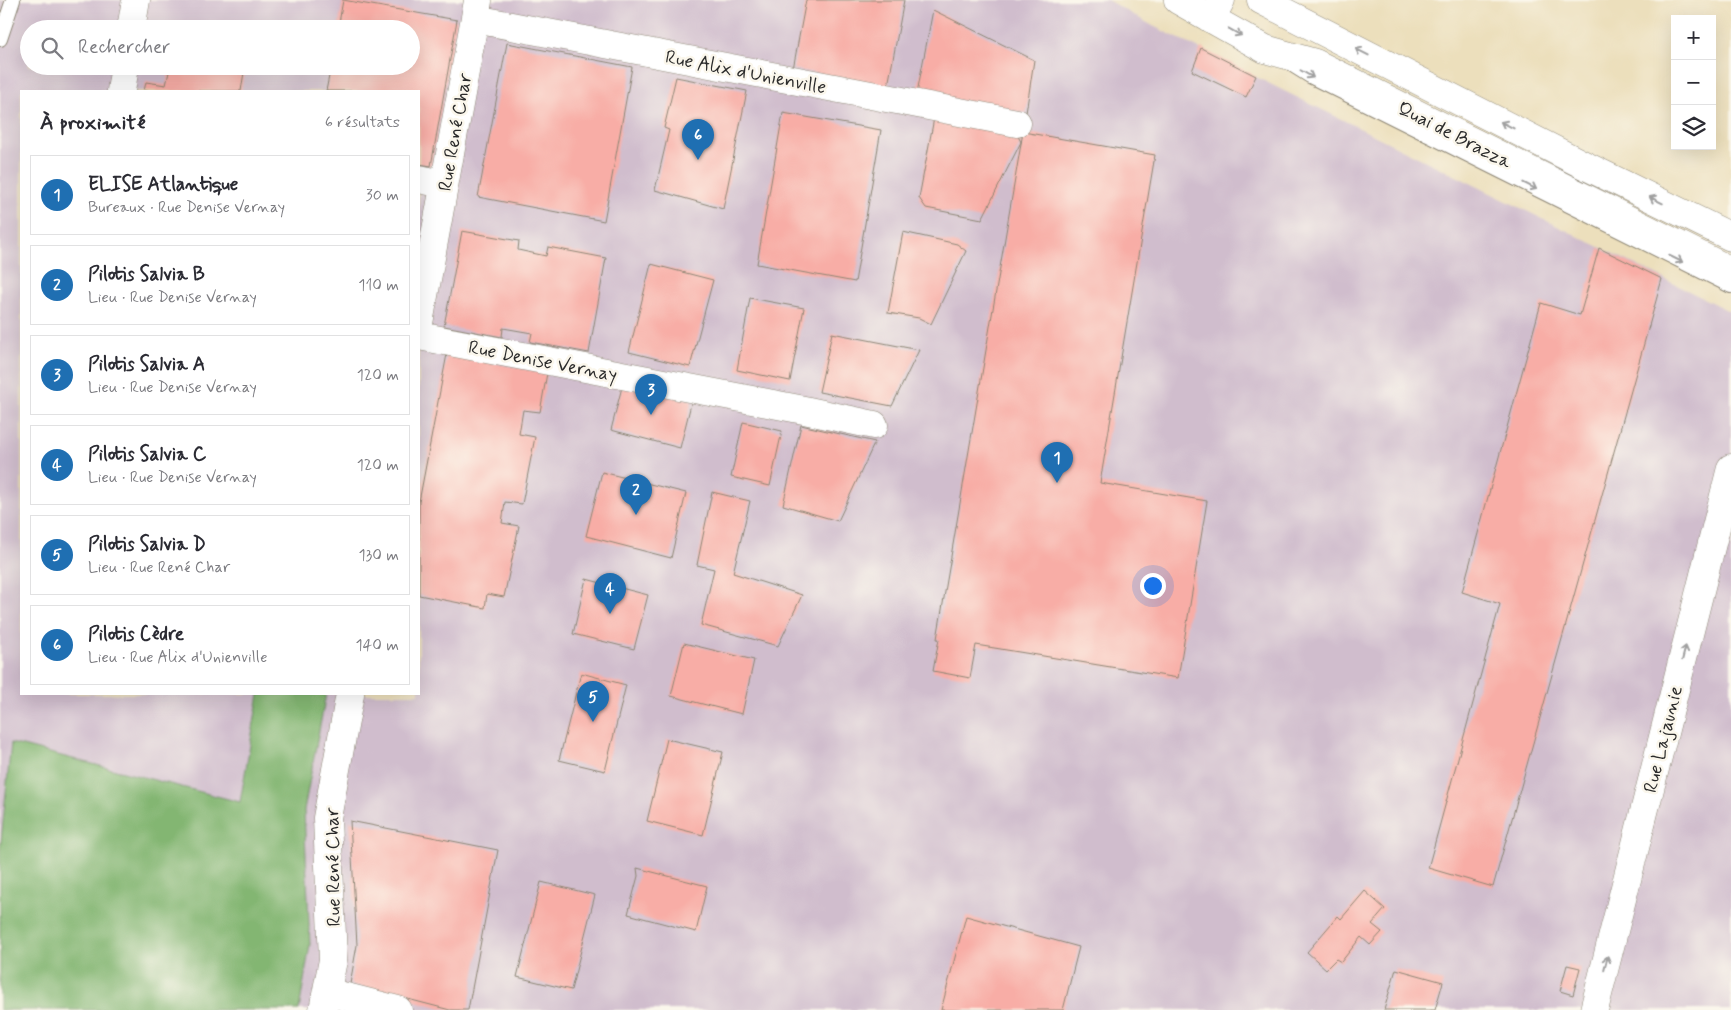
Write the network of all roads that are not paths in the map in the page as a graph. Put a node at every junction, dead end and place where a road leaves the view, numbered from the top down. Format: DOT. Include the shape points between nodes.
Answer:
graph roads {
  1 [pos="13,0"];
  2 [pos="136,0"];
  3 [pos="1178,0"];
  4 [pos="1261,0"];
  5 [pos="477,9"];
  6 [pos="1216,9"];
  7 [pos="133,20"];
  8 [pos="0,39"];
  9 [pos="1265,49"];
  10 [pos="124,75"];
  11 [pos="121,90"];
  12 [pos="1018,123"];
  13 [pos="432,181"];
  14 [pos="1731,237"];
  15 [pos="1731,271"];
  16 [pos="1731,286"];
  17 [pos="420,312"];
  18 [pos="420,336"];
  19 [pos="874,424"];
  20 [pos="1731,468"];
  21 [pos="350,695"];
  22 [pos="325,1001"];
  23 [pos="398,1010"];
  24 [pos="1594,1010"];
  1 -- 8 [label="lane"];
  2 -- 7 [label="street"];
  3 -- 6 [label="street, Quai de Brazza"];
  14 -- 4 [label="street, Quai de Brazza, one-way"];
  5 -- 12 [label="street, Rue Alix d'Unienville"];
  5 -- 13 [label="street, Rue René Char"];
  6 -- 9 [label="street, Quai de Brazza, one-way"];
  9 -- 15 [label="street, Quai de Brazza" via="1315,63"];
  9 -- 16 [label="lane, one-way" via="1310,76"];
  10 -- 11 [label="street"];
  13 -- 17 [label="street, Rue René Char"];
  18 -- 19 [label="street, Rue Denise Vernay"];
  24 -- 20 [label="street, Rue Lajaunie, one-way"];
  21 -- 22 [label="street, Rue René Char" via="327,818 333,960"];
  22 -- 23 [label="street"];
}
